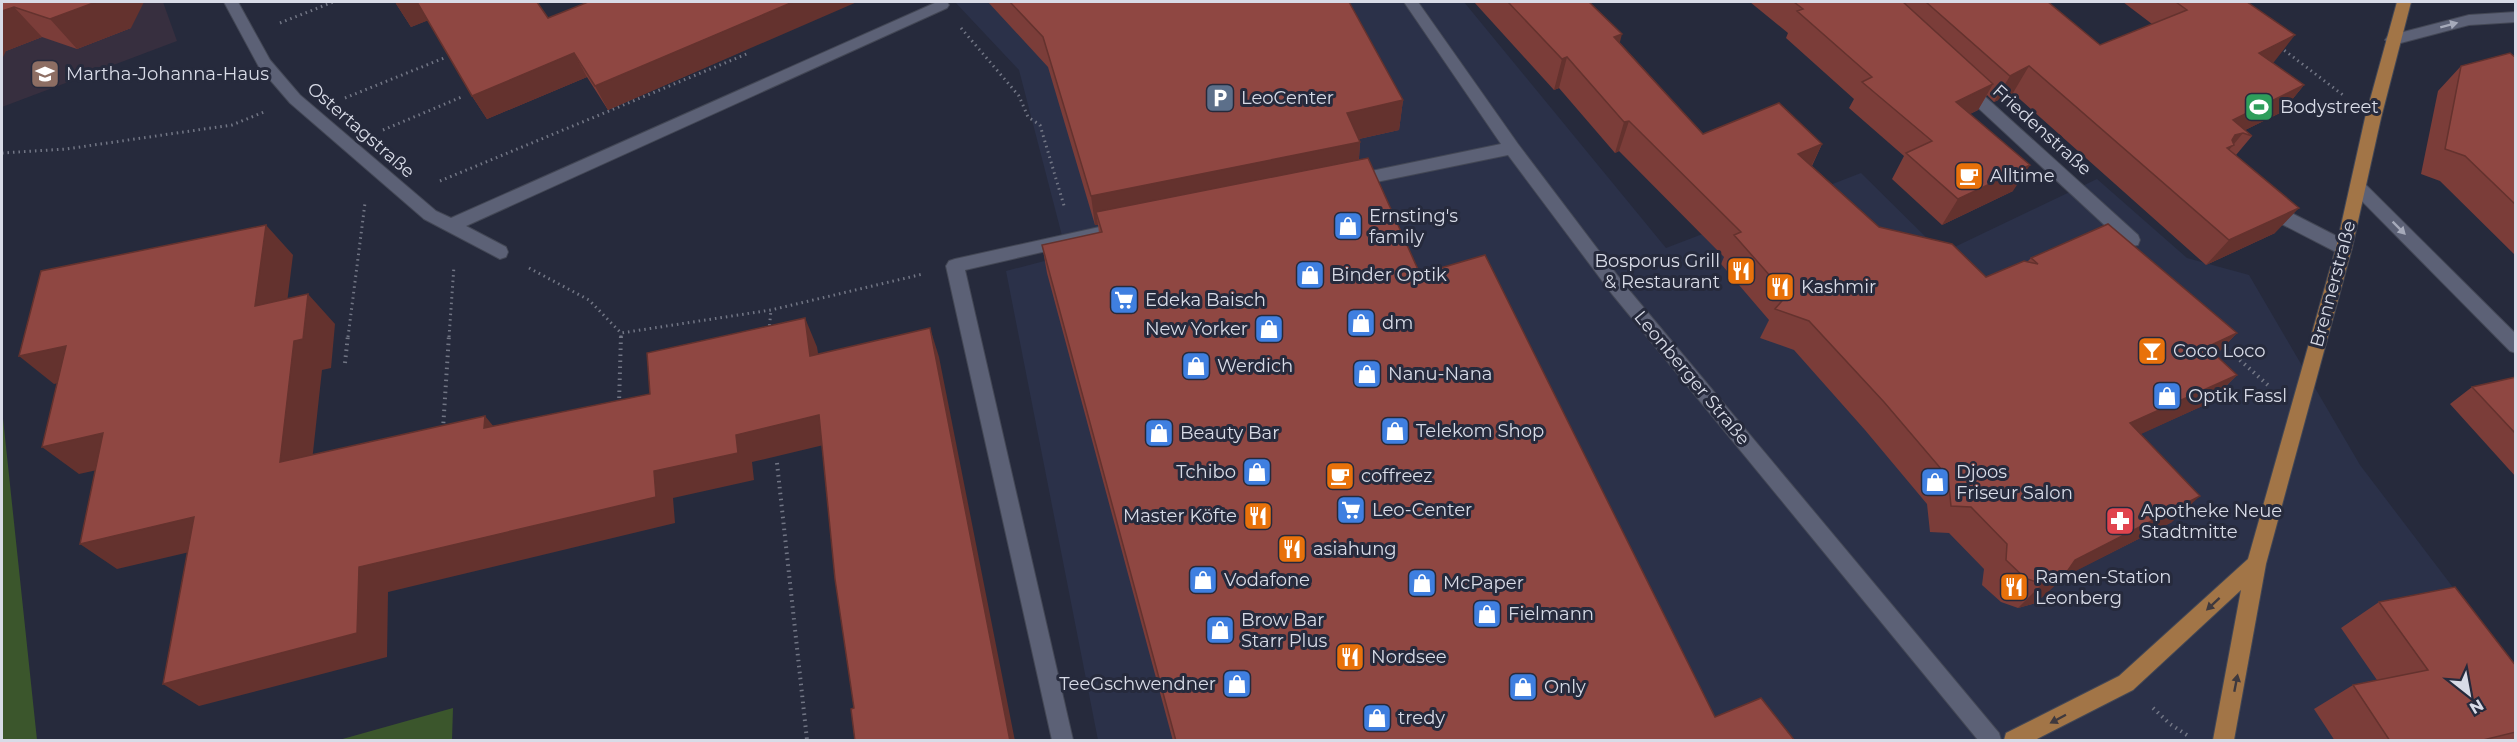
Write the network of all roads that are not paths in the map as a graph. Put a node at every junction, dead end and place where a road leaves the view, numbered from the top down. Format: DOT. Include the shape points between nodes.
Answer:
graph roads {
  1 [pos="231,2"];
  2 [pos="1411,2"];
  3 [pos="2404,2"];
  4 [pos="942,5"];
  5 [pos="2516,17"];
  6 [pos="2393,40"];
  7 [pos="1950,73"];
  8 [pos="1512,148"];
  9 [pos="1337,184"];
  10 [pos="2358,186"];
  11 [pos="2253,194"];
  12 [pos="1143,223"];
  13 [pos="454,228"];
  14 [pos="2132,240"];
  15 [pos="2344,248"];
  16 [pos="500,252"];
  17 [pos="2516,346"];
  18 [pos="2256,564"];
  19 [pos="1062,741"];
  20 [pos="1991,741"];
  21 [pos="2014,741"];
  22 [pos="2224,741"];
  1 -- 13 [label="street, Ostertagstraße" via="264,63 295,99 430,215"];
  2 -- 8 [label="street, Leonberger Straße"];
  3 -- 6 [label="main road, Brennerstraße"];
  4 -- 13 [label="street"];
  6 -- 5 [label="street, one-way" via="2469,20"];
  6 -- 10 [label="main road, Brennerstraße"];
  7 -- 14 [label="street, Friedenstraße"];
  8 -- 9 [label="street"];
  8 -- 20 [label="street, Leonberger Straße" via="1618,289"];
  10 -- 15 [label="main road, Brennerstraße"];
  10 -- 17 [label="street, one-way"];
  11 -- 15 [label="street" via="2276,213"];
  12 -- 19 [label="street" via="955,266"];
  13 -- 16 [label="street, Ostertagstraße"];
  15 -- 18 [label="main road, Brennerstraße"];
  18 -- 21 [label="main road, one-way" via="2126,683"];
  22 -- 18 [label="main road, Brennerstraße, one-way"];
}
